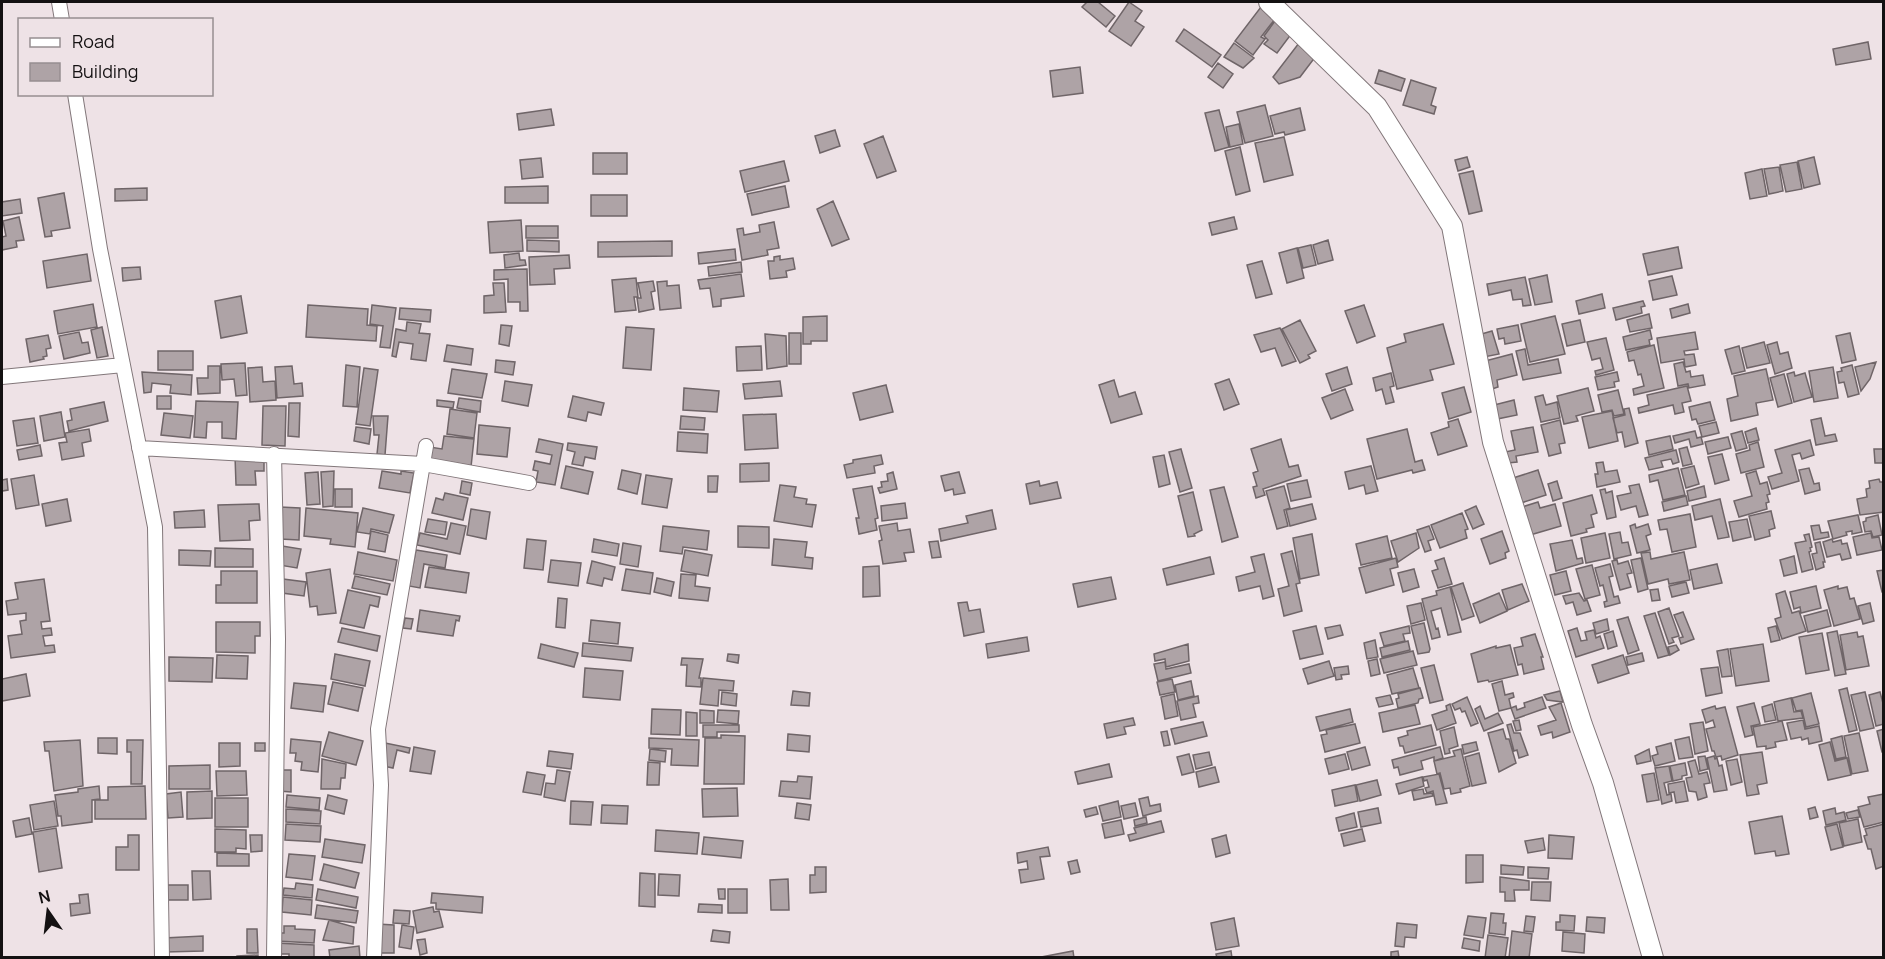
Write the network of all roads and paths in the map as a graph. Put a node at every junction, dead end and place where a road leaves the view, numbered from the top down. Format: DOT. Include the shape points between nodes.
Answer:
graph roads {
  1 [pos="59,2"];
  2 [pos="1269,2"];
  3 [pos="62,18"];
  4 [pos="75,96"];
  5 [pos="123,364"];
  6 [pos="2,377"];
  7 [pos="426,446"];
  8 [pos="139,448"];
  9 [pos="274,454"];
  10 [pos="423,464"];
  11 [pos="529,483"];
  12 [pos="162,957"];
  13 [pos="274,957"];
  14 [pos="374,957"];
  15 [pos="1653,957"];
  1 -- 3 [label="street"];
  2 -- 15 [label="street" via="1377,107 1452,225 1493,442 1603,783"];
  4 -- 5 [label="street"];
  5 -- 6 [label="street"];
  5 -- 8 [label="street"];
  7 -- 10 [label="street"];
  8 -- 9 [label="street"];
  8 -- 12 [label="street" via="155,527"];
  9 -- 10 [label="street"];
  9 -- 13 [label="street" via="278,639"];
  10 -- 11 [label="street"];
  10 -- 14 [label="street" via="378,729 381,785"];
}
